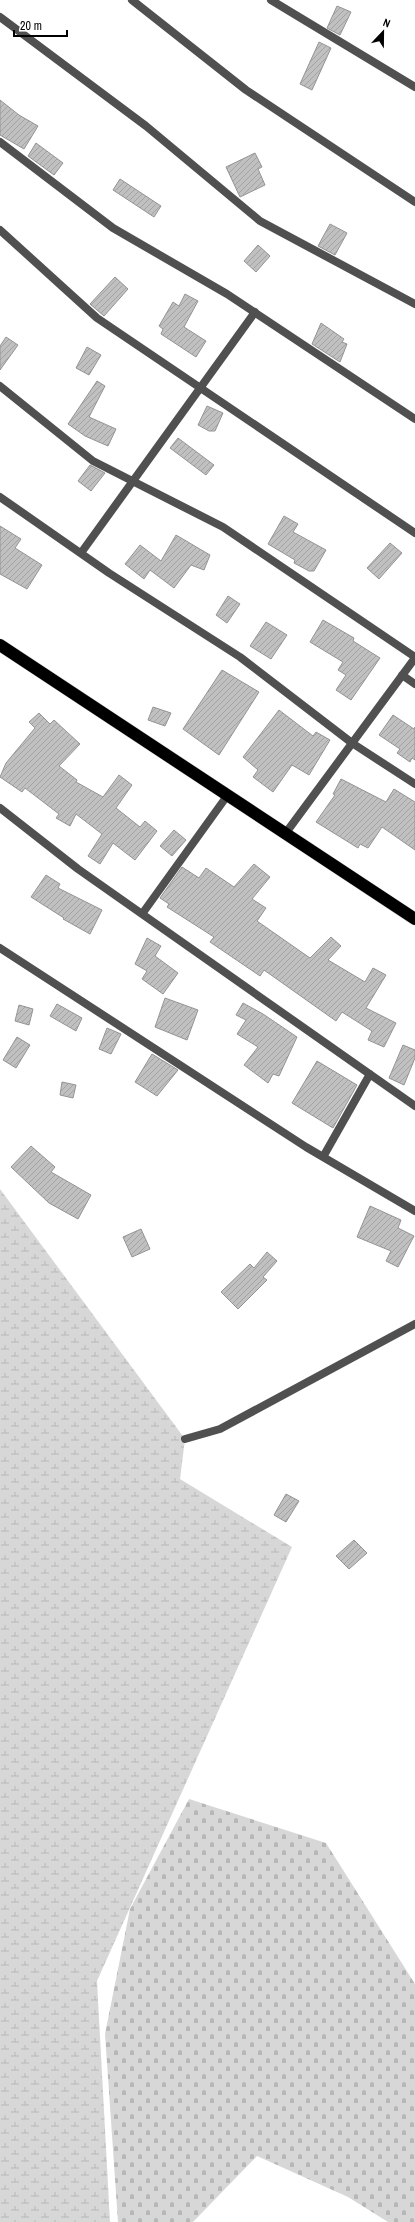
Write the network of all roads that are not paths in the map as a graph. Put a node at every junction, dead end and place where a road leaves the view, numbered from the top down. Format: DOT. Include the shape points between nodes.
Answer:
graph roads {
  1 [pos="132,0"];
  2 [pos="271,0"];
  3 [pos="0,17"];
  4 [pos="415,87"];
  5 [pos="0,142"];
  6 [pos="415,202"];
  7 [pos="0,230"];
  8 [pos="415,304"];
  9 [pos="255,312"];
  10 [pos="0,386"];
  11 [pos="415,419"];
  12 [pos="134,482"];
  13 [pos="0,497"];
  14 [pos="415,533"];
  15 [pos="81,553"];
  16 [pos="0,645"];
  17 [pos="415,658"];
  18 [pos="402,675"];
  19 [pos="415,684"];
  20 [pos="352,744"];
  21 [pos="415,784"];
  22 [pos="227,796"];
  23 [pos="0,808"];
  24 [pos="285,834"];
  25 [pos="142,914"];
  26 [pos="415,919"];
  27 [pos="0,948"];
  28 [pos="370,1074"];
  29 [pos="415,1106"];
  30 [pos="323,1157"];
  31 [pos="415,1210"];
  32 [pos="415,1324"];
  33 [pos="185,1439"];
  1 -- 6 [label="street" via="246,90"];
  2 -- 4 [label="street"];
  3 -- 8 [label="street" via="146,126 260,221"];
  5 -- 9 [label="street" via="113,228"];
  7 -- 14 [label="street" via="97,318"];
  9 -- 11 [label="street"];
  9 -- 12 [label="street"];
  10 -- 12 [label="street" via="93,461"];
  12 -- 15 [label="street"];
  12 -- 17 [label="street" via="223,528"];
  13 -- 15 [label="street"];
  15 -- 20 [label="street" via="240,657"];
  16 -- 22 [label="highway"];
  17 -- 18 [label="street"];
  18 -- 19 [label="street"];
  18 -- 20 [label="street"];
  20 -- 21 [label="street"];
  20 -- 24 [label="street"];
  22 -- 24 [label="highway"];
  22 -- 25 [label="street"];
  23 -- 25 [label="street" via="78,869"];
  24 -- 26 [label="highway"];
  25 -- 28 [label="street"];
  27 -- 30 [label="street"];
  28 -- 29 [label="street"];
  28 -- 30 [label="street"];
  30 -- 31 [label="street"];
  32 -- 33 [label="street" via="220,1429"];
}
